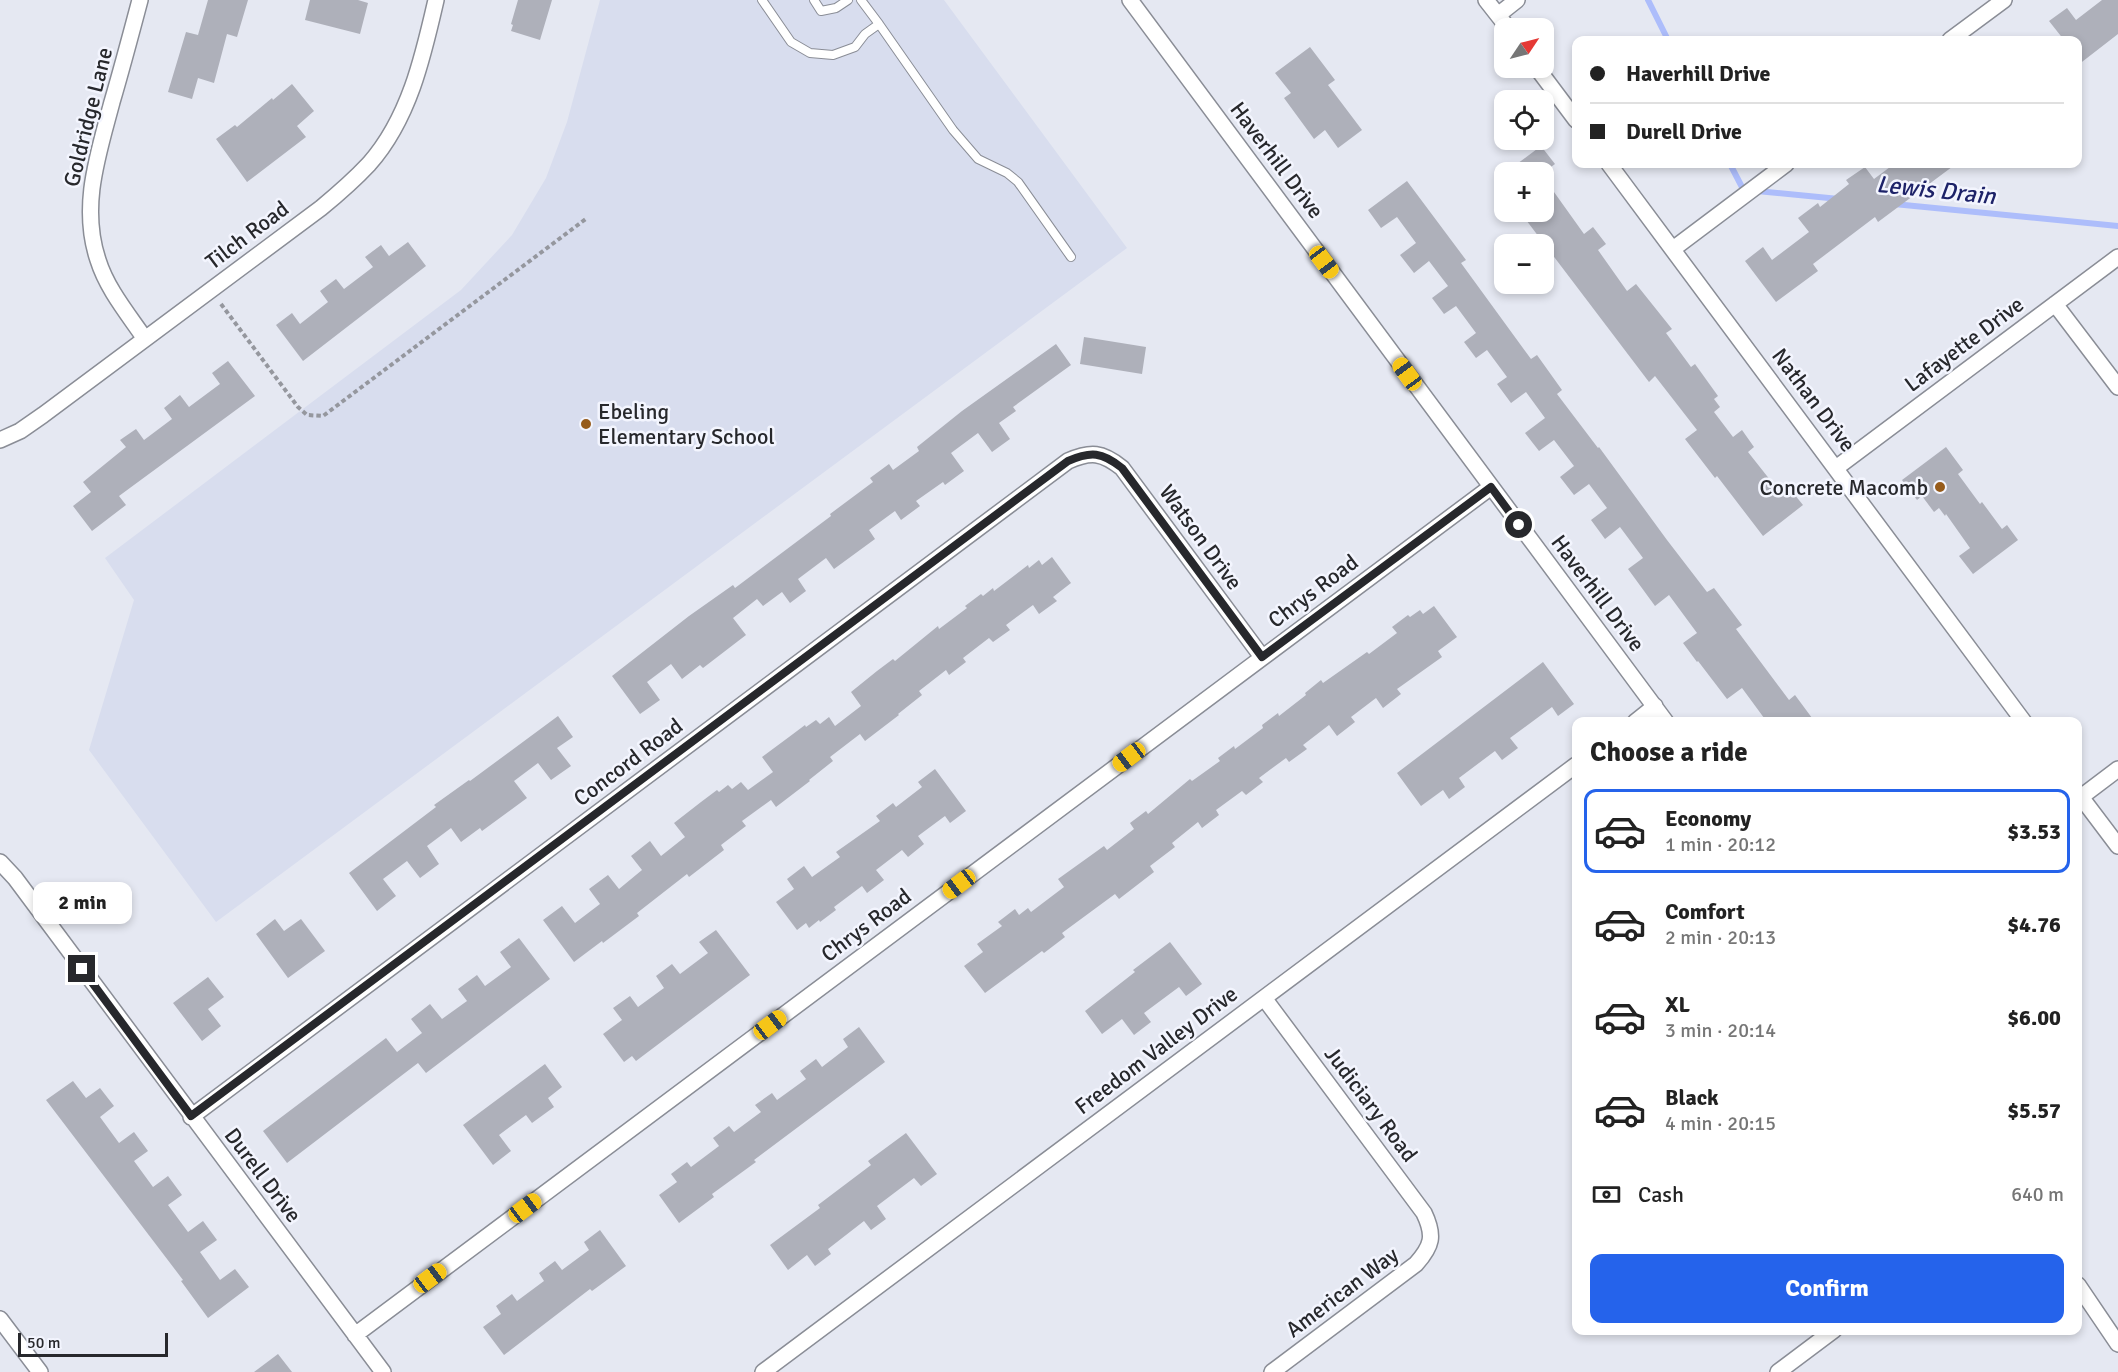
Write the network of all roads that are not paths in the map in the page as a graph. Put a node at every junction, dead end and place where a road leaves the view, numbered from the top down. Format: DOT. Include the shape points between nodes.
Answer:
graph roads {
  1 [pos="140,0"];
  2 [pos="436,0"];
  3 [pos="762,0"];
  4 [pos="813,0"];
  5 [pos="848,0"];
  6 [pos="861,0"];
  7 [pos="1131,0"];
  8 [pos="1486,0"];
  9 [pos="1517,0"];
  10 [pos="2004,0"];
  11 [pos="1498,15"];
  12 [pos="1500,18"];
  13 [pos="879,24"];
  14 [pos="1955,36"];
  15 [pos="1544,78"];
  16 [pos="1572,115"];
  17 [pos="1612,168"];
  18 [pos="1781,168"];
  19 [pos="1673,249"];
  20 [pos="2118,256"];
  21 [pos="1071,257"];
  22 [pos="2055,304"];
  23 [pos="145,339"];
  24 [pos="2118,387"];
  25 [pos="0,440"];
  26 [pos="1096,454"];
  27 [pos="1836,468"];
  28 [pos="1491,487"];
  29 [pos="1262,657"];
  30 [pos="1655,706"];
  31 [pos="1641,717"];
  32 [pos="1663,717"];
  33 [pos="2020,717"];
  34 [pos="1572,768"];
  35 [pos="2118,769"];
  36 [pos="2082,793"];
  37 [pos="2082,799"];
  38 [pos="2118,846"];
  39 [pos="0,862"];
  40 [pos="1264,998"];
  41 [pos="191,1116"];
  42 [pos="1431,1241"];
  43 [pos="2082,1291"];
  44 [pos="0,1319"];
  45 [pos="355,1335"];
  46 [pos="1827,1335"];
  47 [pos="2117,1342"];
  48 [pos="40,1372"];
  49 [pos="383,1372"];
  50 [pos="763,1372"];
  51 [pos="1272,1372"];
  52 [pos="1778,1372"];
  1 -- 23 [label="street, Goldridge Lane" via="92,176 90,207 98,261"];
  2 -- 23 [label="street, Tilch Road" via="413,87 386,141 370,163 321,208"];
  3 -- 13 [label="lane" via="791,42 810,53 834,55 855,47"];
  4 -- 5 [label="lane" via="821,11"];
  6 -- 13 [label="lane"];
  7 -- 28 [label="street, Haverhill Drive"];
  8 -- 11 [label="street"];
  9 -- 11 [label="street"];
  10 -- 14 [label="street"];
  11 -- 12 [label="street"];
  13 -- 21 [label="lane" via="953,130 978,159 1018,182"];
  15 -- 16 [label="street"];
  17 -- 19 [label="street, Nathan Drive"];
  18 -- 19 [label="street"];
  19 -- 27 [label="street, Nathan Drive"];
  20 -- 22 [label="street, Lafayette Drive"];
  22 -- 24 [label="street"];
  22 -- 27 [label="street, Lafayette Drive"];
  23 -- 25 [label="street, Tilch Road" via="43,415"];
  26 -- 29 [label="street, Watson Drive" via="1110,458 1122,468"];
  26 -- 41 [label="street, Concord Road" via="1068,461"];
  27 -- 33 [label="street, Nathan Drive"];
  28 -- 29 [label="street, Chrys Road"];
  28 -- 30 [label="street, Haverhill Drive"];
  29 -- 45 [label="street, Chrys Road"];
  30 -- 31 [label="street"];
  30 -- 32 [label="street, Haverhill Drive"];
  34 -- 40 [label="street, Freedom Valley Drive"];
  35 -- 36 [label="street"];
  37 -- 38 [label="street"];
  39 -- 41 [label="street, Durell Drive"];
  40 -- 42 [label="street, Judiciary Road" via="1424,1213"];
  40 -- 50 [label="street, Freedom Valley Drive"];
  41 -- 45 [label="street, Durell Drive"];
  42 -- 51 [label="street, American Way" via="1416,1264"];
  43 -- 47 [label="street"];
  44 -- 48 [label="street"];
  45 -- 49 [label="street, Durell Drive"];
  46 -- 52 [label="street"];
}
